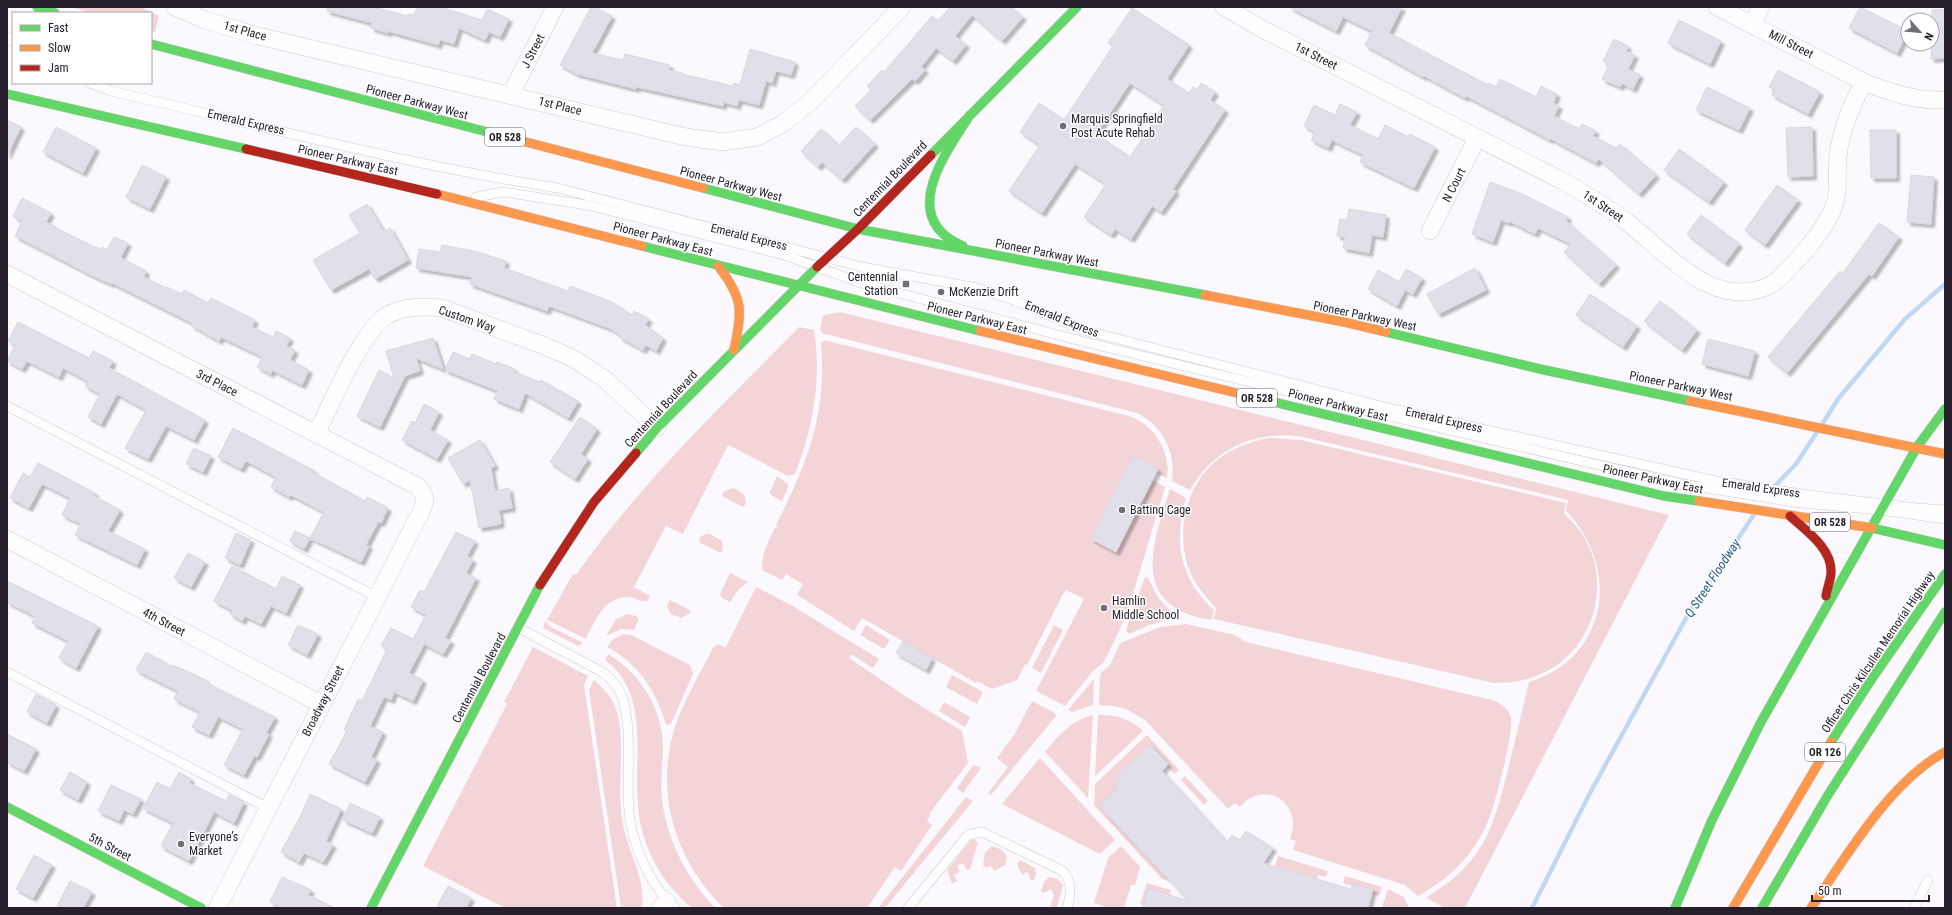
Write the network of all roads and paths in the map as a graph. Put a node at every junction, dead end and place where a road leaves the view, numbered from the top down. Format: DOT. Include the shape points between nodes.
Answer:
graph roads {
  1 [pos="37,7"];
  2 [pos="175,7"];
  3 [pos="555,7"];
  4 [pos="902,7"];
  5 [pos="1076,7"];
  6 [pos="1224,7"];
  7 [pos="1717,7"];
  8 [pos="1761,7"];
  9 [pos="52,12"];
  10 [pos="1752,25"];
  11 [pos="152,44"];
  12 [pos="1864,82"];
  13 [pos="93,84"];
  14 [pos="7,94"];
  15 [pos="511,94"];
  16 [pos="1945,100"];
  17 [pos="970,115"];
  18 [pos="1477,138"];
  19 [pos="461,200"];
  20 [pos="858,229"];
  21 [pos="1430,232"];
  22 [pos="979,252"];
  23 [pos="828,258"];
  24 [pos="718,266"];
  25 [pos="817,267"];
  26 [pos="7,274"];
  27 [pos="796,286"];
  28 [pos="734,350"];
  29 [pos="7,406"];
  30 [pos="1945,409"];
  31 [pos="657,428"];
  32 [pos="316,434"];
  33 [pos="1917,447"];
  34 [pos="1945,454"];
  35 [pos="1735,488"];
  36 [pos="424,494"];
  37 [pos="1883,507"];
  38 [pos="1945,510"];
  39 [pos="1790,516"];
  40 [pos="1945,519"];
  41 [pos="1871,528"];
  42 [pos="7,539"];
  43 [pos="1945,545"];
  44 [pos="1945,574"];
  45 [pos="377,597"];
  46 [pos="1945,612"];
  47 [pos="1822,613"];
  48 [pos="519,628"];
  49 [pos="7,672"];
  50 [pos="322,704"];
  51 [pos="1945,752"];
  52 [pos="7,807"];
  53 [pos="268,808"];
  54 [pos="1928,880"];
  55 [pos="667,906"];
  56 [pos="202,908"];
  57 [pos="217,908"];
  58 [pos="371,908"];
  59 [pos="908,908"];
  60 [pos="1067,908"];
  61 [pos="1675,908"];
  62 [pos="1733,908"];
  63 [pos="1762,908"];
  64 [pos="1811,908"];
  65 [pos="1914,908"];
  1 -- 9 [label="main road"];
  2 -- 15 [label="street, 1st Place" via="205,20 258,36"];
  3 -- 15 [label="street, J Street"];
  4 -- 15 [label="street, 1st Place" via="809,103 782,124 758,137 723,142 686,137"];
  5 -- 17 [label="main road, Centennial Boulevard"];
  6 -- 18 [label="street, 1st Street" via="1264,30"];
  7 -- 10 [label="street, Mill Street"];
  8 -- 10 [label="street"];
  10 -- 12 [label="street, Mill Street"];
  11 -- 20 [label="main road, Pioneer Parkway West / OR 528"];
  12 -- 16 [label="street, Mill Street" via="1888,92 1913,98"];
  12 -- 18 [label="street, 1st Street" via="1842,131 1838,157 1838,188 1833,210 1806,252 1773,283 1751,291 1714,288 1697,280 1600,202"];
  13 -- 23 [label="lane, Emerald Express" via="111,91 413,162 558,188"];
  14 -- 19 [label="main road, Pioneer Parkway East / OR 528"];
  17 -- 20 [label="main road, Centennial Boulevard"];
  17 -- 22 [label="main road" via="940,165 928,200 930,215 940,232 952,242"];
  18 -- 21 [label="street, N Court"];
  19 -- 24 [label="main road, Pioneer Parkway East / OR 528"];
  19 -- 25 [label="lane, Emerald Express" via="503,192 587,205 784,255"];
  20 -- 22 [label="main road, Pioneer Parkway West / OR 528"];
  20 -- 23 [label="main road, Centennial Boulevard"];
  22 -- 33 [label="main road, Pioneer Parkway West / OR 528" via="1344,322 1540,369"];
  23 -- 25 [label="main road, Centennial Boulevard"];
  23 -- 35 [label="lane, Emerald Express" via="862,267 977,288 1016,301 1083,330 1116,340"];
  24 -- 27 [label="main road, Pioneer Parkway East / OR 528"];
  24 -- 28 [label="main road" via="739,296 740,321"];
  25 -- 27 [label="main road, Centennial Boulevard"];
  25 -- 35 [label="lane, Emerald Express" via="861,282 1092,344 1418,423 1681,484"];
  26 -- 32 [label="street, 3rd Place"];
  27 -- 28 [label="main road, Centennial Boulevard"];
  27 -- 39 [label="main road, Pioneer Parkway East / OR 528" via="1656,494"];
  28 -- 31 [label="main road, Centennial Boulevard"];
  29 -- 45 [label="lane"];
  30 -- 33 [label="main road"];
  31 -- 32 [label="street, Custom Way" via="606,380 574,359 442,308 427,306 407,308 386,316 367,335"];
  31 -- 48 [label="main road, Centennial Boulevard" via="594,502 544,578"];
  32 -- 36 [label="street, 3rd Place" via="417,486"];
  33 -- 34 [label="main road, Pioneer Parkway West / OR 528"];
  33 -- 37 [label="main road"];
  35 -- 37 [label="lane, Emerald Express" via="1809,495"];
  35 -- 37 [label="lane, Emerald Express" via="1801,503"];
  36 -- 45 [label="street, Broadway Street" via="423,507"];
  37 -- 38 [label="lane, Emerald Express"];
  37 -- 40 [label="lane, Emerald Express"];
  37 -- 41 [label="main road"];
  39 -- 41 [label="main road, Pioneer Parkway East / OR 528"];
  39 -- 47 [label="main road" via="1815,540 1828,558 1831,569"];
  41 -- 43 [label="main road, Pioneer Parkway East / OR 528"];
  41 -- 47 [label="main road"];
  42 -- 50 [label="street, 4th Street"];
  44 -- 62 [label="main road, Officer Chris Kilcullen Memorial Highway / OR 126" via="1871,680 1819,762"];
  45 -- 50 [label="street, Broadway Street"];
  46 -- 63 [label="main road, OR 126" via="1856,747 1798,842"];
  47 -- 61 [label="main road" via="1736,771"];
  48 -- 55 [label="lane" via="604,673 622,696 627,720 629,811 632,831 647,869"];
  48 -- 58 [label="main road, Centennial Boulevard"];
  49 -- 53 [label="lane"];
  50 -- 53 [label="street, Broadway Street"];
  51 -- 64 [label="main road" via="1920,767 1897,791"];
  52 -- 56 [label="main road, 5th Street"];
  53 -- 57 [label="street, Broadway Street"];
  54 -- 65 [label="lane"];
  59 -- 60 [label="lane" via="968,836 982,832 1063,871 1068,877"];
}
